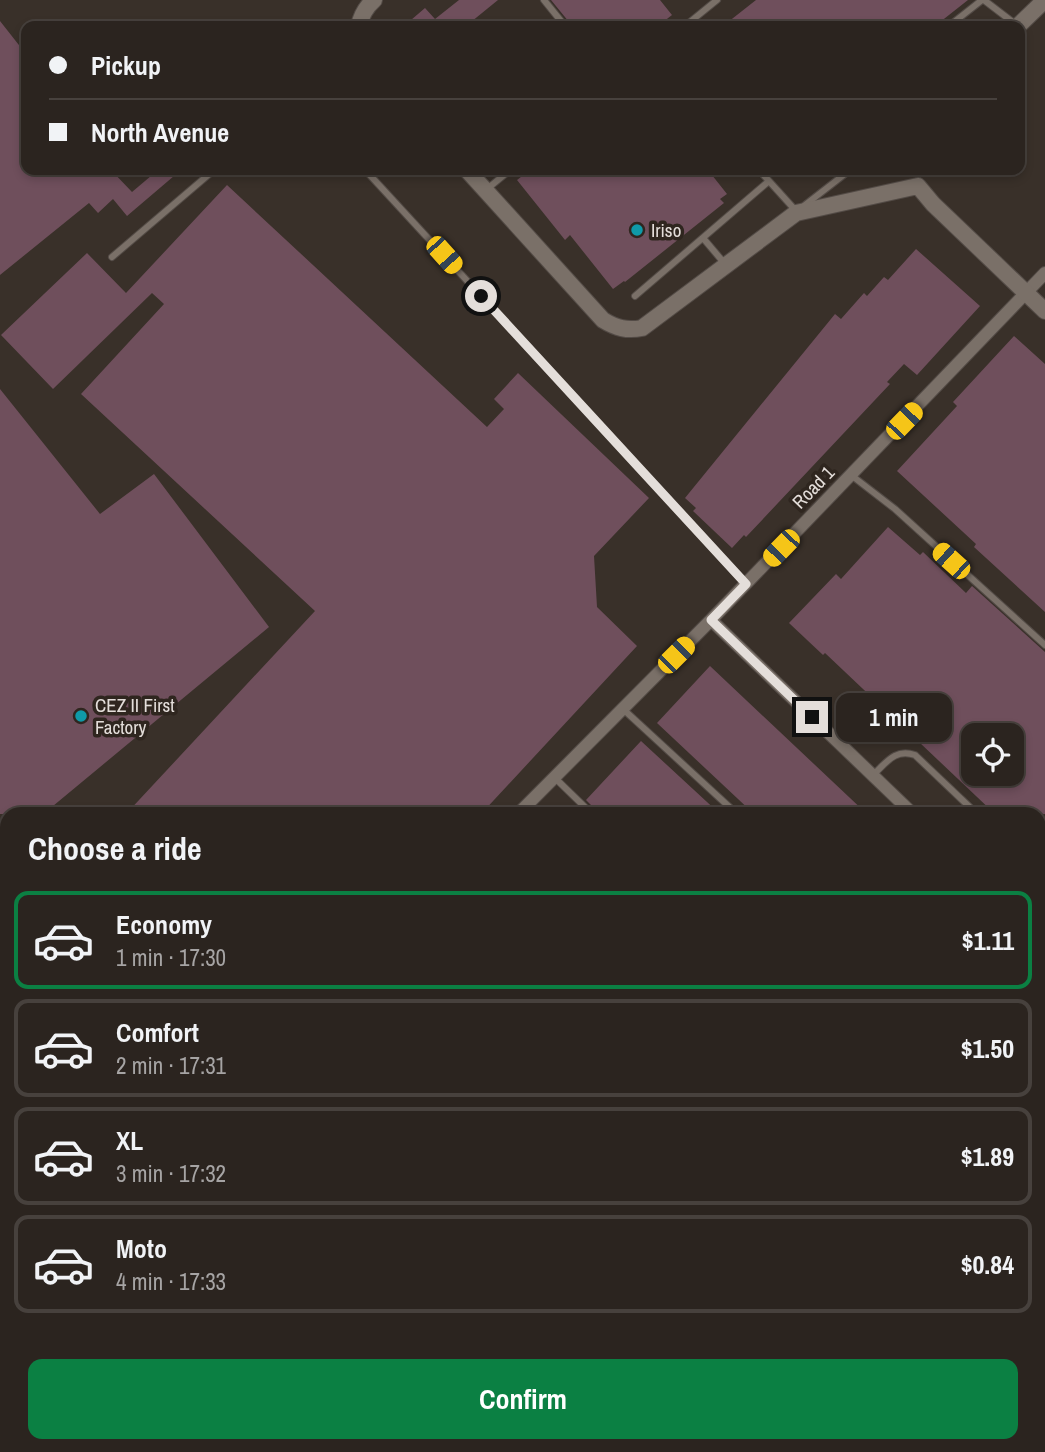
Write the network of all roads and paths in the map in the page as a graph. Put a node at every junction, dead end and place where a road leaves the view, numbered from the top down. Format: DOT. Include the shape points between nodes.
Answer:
graph roads {
  1 [pos="374,0"];
  2 [pos="544,0"];
  3 [pos="717,0"];
  4 [pos="983,0"];
  5 [pos="1045,0"];
  6 [pos="361,21"];
  7 [pos="561,21"];
  8 [pos="691,21"];
  9 [pos="956,21"];
  10 [pos="1011,21"];
  11 [pos="1023,21"];
  12 [pos="208,175"];
  13 [pos="370,175"];
  14 [pos="472,175"];
  15 [pos="504,175"];
  16 [pos="764,175"];
  17 [pos="844,175"];
  18 [pos="922,175"];
  19 [pos="769,181"];
  20 [pos="918,186"];
  21 [pos="485,190"];
  22 [pos="796,212"];
  23 [pos="703,238"];
  24 [pos="112,257"];
  25 [pos="726,265"];
  26 [pos="1045,273"];
  27 [pos="1027,294"];
  28 [pos="635,296"];
  29 [pos="1045,310"];
  30 [pos="851,475"];
  31 [pos="746,584"];
  32 [pos="711,620"];
  33 [pos="1045,645"];
  34 [pos="623,709"];
  35 [pos="873,775"];
  36 [pos="554,778"];
  37 [pos="525,807"];
  38 [pos="585,807"];
  39 [pos="729,807"];
  40 [pos="907,807"];
  41 [pos="970,807"];
  1 -- 6 [label="street"];
  2 -- 7 [label="lane"];
  3 -- 8 [label="lane"];
  4 -- 9 [label="lane"];
  4 -- 10 [label="lane"];
  5 -- 11 [label="street"];
  12 -- 24 [label="lane"];
  13 -- 31 [label="lane"];
  14 -- 21 [label="street"];
  15 -- 21 [label="lane"];
  16 -- 19 [label="lane"];
  17 -- 22 [label="lane"];
  18 -- 20 [label="street"];
  19 -- 22 [label="lane"];
  19 -- 23 [label="lane"];
  20 -- 22 [label="street"];
  20 -- 27 [label="street"];
  21 -- 25 [label="street" via="603,320 615,327 642,328"];
  22 -- 25 [label="street"];
  23 -- 25 [label="lane"];
  23 -- 28 [label="lane"];
  26 -- 27 [label="street, Road 1"];
  27 -- 29 [label="street"];
  27 -- 30 [label="street, Road 1"];
  30 -- 31 [label="street, Road 1"];
  30 -- 33 [label="lane"];
  31 -- 32 [label="street, Road 1"];
  32 -- 34 [label="street, Road 1"];
  32 -- 35 [label="street"];
  34 -- 36 [label="street, Road 1"];
  34 -- 39 [label="lane"];
  35 -- 40 [label="street"];
  35 -- 41 [label="lane" via="898,753 908,752"];
  36 -- 37 [label="street, Road 1"];
  36 -- 38 [label="lane"];
}
